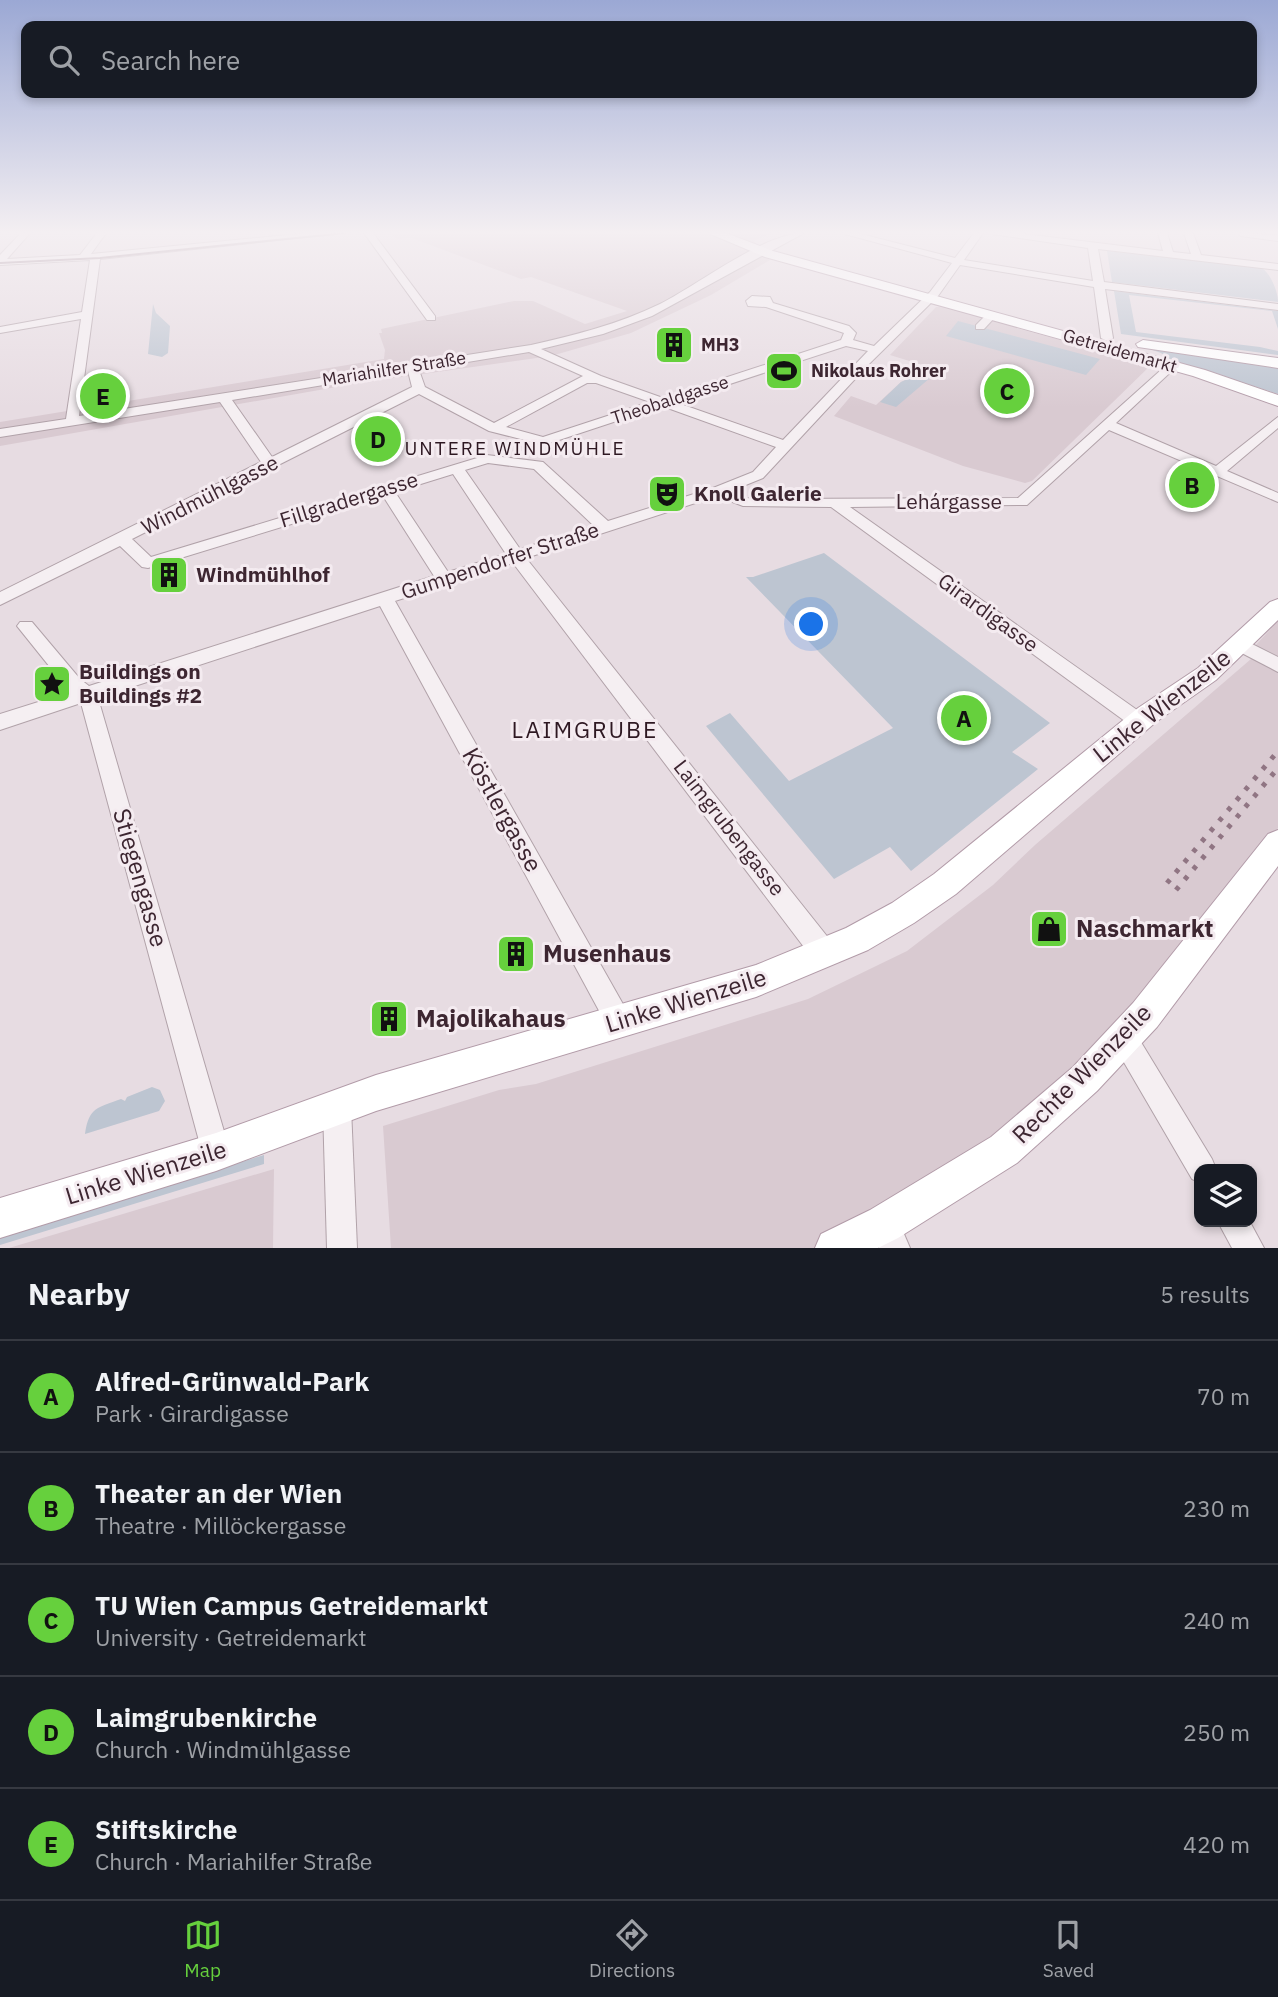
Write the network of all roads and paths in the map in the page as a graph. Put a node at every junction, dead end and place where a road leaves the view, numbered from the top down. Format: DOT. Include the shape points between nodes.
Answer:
graph roads {
  1 [pos="90,291"];
  2 [pos="412,291"];
  3 [pos="689,291"];
  4 [pos="915,291"];
  5 [pos="936,291"];
  6 [pos="1101,291"];
  7 [pos="1150,291"];
  8 [pos="932,296"];
  9 [pos="766,304"];
  10 [pos="1278,307"];
  11 [pos="86,315"];
  12 [pos="992,315"];
  13 [pos="431,317"];
  14 [pos="981,327"];
  15 [pos="0,330"];
  16 [pos="1107,338"];
  17 [pos="846,342"];
  18 [pos="531,348"];
  19 [pos="877,349"];
  20 [pos="1278,363"];
  21 [pos="1171,365"];
  22 [pos="412,366"];
  23 [pos="597,379"];
  24 [pos="419,389"];
  25 [pos="223,396"];
  26 [pos="1278,401"];
  27 [pos="664,403"];
  28 [pos="72,420"];
  29 [pos="1278,421"];
  30 [pos="1107,424"];
  31 [pos="494,428"];
  32 [pos="0,433"];
  33 [pos="786,446"];
  34 [pos="271,465"];
  35 [pos="456,468"];
  36 [pos="1217,472"];
  37 [pos="386,489"];
  38 [pos="718,491"];
  39 [pos="1278,498"];
  40 [pos="836,504"];
  41 [pos="605,527"];
  42 [pos="122,539"];
  43 [pos="516,556"];
  44 [pos="444,579"];
  45 [pos="0,599"];
  46 [pos="385,599"];
  47 [pos="1278,607"];
  48 [pos="26,626"];
  49 [pos="1240,644"];
  50 [pos="1278,665"];
  51 [pos="88,695"];
  52 [pos="0,722"];
  53 [pos="1140,722"];
  54 [pos="1278,843"];
  55 [pos="825,954"];
  56 [pos="619,1022"];
  57 [pos="1124,1038"];
  58 [pos="337,1108"];
  59 [pos="215,1152"];
  60 [pos="1199,1164"];
  61 [pos="0,1218"];
  62 [pos="1236,1227"];
  63 [pos="889,1236"];
  64 [pos="342,1248"];
  65 [pos="835,1248"];
  66 [pos="1249,1248"];
  1 -- 11 [label="street"];
  2 -- 13 [label="street"];
  3 -- 18 [label="street, Mariahilfer Straße" via="634,319"];
  4 -- 8 [label="main road, Getreidemarkt"];
  5 -- 8 [label="street, Gumpendorfer Straße"];
  6 -- 16 [label="street"];
  7 -- 10 [label="street"];
  8 -- 12 [label="main road, Getreidemarkt"];
  8 -- 16 [label="main road, Getreidemarkt"];
  8 -- 19 [label="street, Gumpendorfer Straße"];
  9 -- 17 [label="street" via="845,328 850,333"];
  11 -- 15 [label="street"];
  11 -- 28 [label="street"];
  12 -- 14 [label="street"];
  12 -- 21 [label="main road, Getreidemarkt"];
  16 -- 20 [label="main road, Getreidemarkt"];
  17 -- 19 [label="street"];
  17 -- 27 [label="street, Theobaldgasse"];
  18 -- 22 [label="street, Mariahilfer Straße"];
  18 -- 23 [label="street"];
  19 -- 33 [label="street, Gumpendorfer Straße"];
  21 -- 26 [label="main road, Getreidemarkt"];
  21 -- 30 [label="street, Lehárgasse"];
  22 -- 24 [label="street"];
  22 -- 25 [label="street, Mariahilfer Straße"];
  23 -- 27 [label="street"];
  23 -- 31 [label="street" via="584,380"];
  24 -- 31 [label="street, Theobaldgasse"];
  24 -- 34 [label="street, Windmühlgasse"];
  25 -- 28 [label="street, Mariahilfer Straße"];
  25 -- 34 [label="street"];
  27 -- 31 [label="street, Theobaldgasse" via="544,441"];
  27 -- 33 [label="street"];
  28 -- 32 [label="street, Mariahilfer Straße"];
  29 -- 36 [label="street"];
  30 -- 36 [label="street"];
  30 -- 40 [label="street, Lehárgasse" via="1022,502"];
  33 -- 38 [label="street, Gumpendorfer Straße" via="758,475"];
  34 -- 42 [label="street, Windmühlgasse"];
  35 -- 37 [label="street, Fillgradergasse"];
  35 -- 41 [label="street, Fillgradergasse" via="487,459 538,465"];
  35 -- 43 [label="street, Laimgrubengasse"];
  36 -- 39 [label="street"];
  37 -- 42 [label="street, Fillgradergasse" via="148,563"];
  37 -- 44 [label="street"];
  38 -- 40 [label="street, Lehárgasse" via="743,502"];
  38 -- 41 [label="street, Gumpendorfer Straße"];
  40 -- 53 [label="street, Girardigasse"];
  41 -- 43 [label="street, Gumpendorfer Straße"];
  42 -- 45 [label="street, Windmühlgasse"];
  43 -- 44 [label="street, Gumpendorfer Straße"];
  43 -- 55 [label="street, Laimgrubengasse"];
  44 -- 46 [label="street, Gumpendorfer Straße"];
  46 -- 51 [label="street, Gumpendorfer Straße"];
  46 -- 56 [label="street, Köstlergasse"];
  47 -- 49 [label="main road, Linke Wienzeile"];
  48 -- 51 [label="street" via="73,684"];
  49 -- 50 [label="street"];
  49 -- 53 [label="main road, Linke Wienzeile" via="1190,688"];
  51 -- 52 [label="street, Gumpendorfer Straße"];
  51 -- 59 [label="street, Stiegengasse"];
  53 -- 55 [label="main road, Linke Wienzeile" via="945,884 903,914"];
  54 -- 57 [label="main road, Rechte Wienzeile"];
  55 -- 56 [label="main road, Linke Wienzeile" via="756,981"];
  56 -- 58 [label="main road, Linke Wienzeile"];
  57 -- 60 [label="street"];
  57 -- 63 [label="main road, Rechte Wienzeile" via="1004,1150"];
  58 -- 59 [label="main road, Linke Wienzeile"];
  58 -- 64 [label="street"];
  59 -- 61 [label="main road, Linke Wienzeile"];
  62 -- 66 [label="street"];
  63 -- 65 [label="main road, Rechte Wienzeile"];
}
